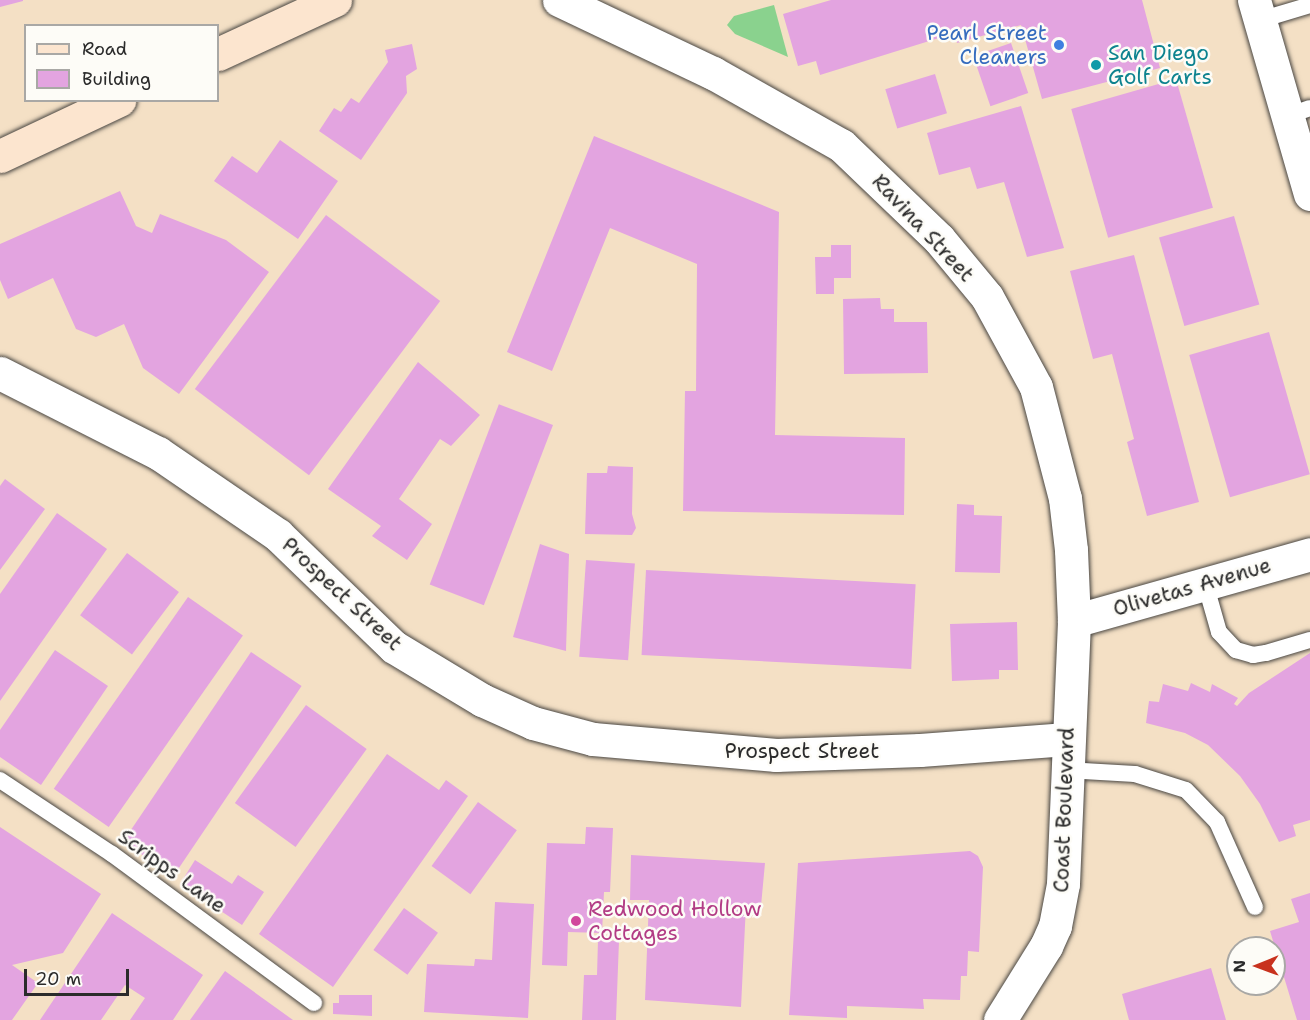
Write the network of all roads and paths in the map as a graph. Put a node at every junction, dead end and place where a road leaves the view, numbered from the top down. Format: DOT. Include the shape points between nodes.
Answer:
graph roads {
  1 [pos="334,0"];
  2 [pos="559,0"];
  3 [pos="1310,5"];
  4 [pos="1257,10"];
  5 [pos="219,54"];
  6 [pos="115,102"];
  7 [pos="1299,112"];
  8 [pos="0,156"];
  9 [pos="1310,194"];
  10 [pos="0,373"];
  11 [pos="1310,554"];
  12 [pos="1205,583"];
  13 [pos="1074,621"];
  14 [pos="1310,640"];
  15 [pos="1066,754"];
  16 [pos="0,780"];
  17 [pos="1255,907"];
  18 [pos="314,1003"];
  19 [pos="1000,1020"];
  1 -- 5 [label="main road"];
  2 -- 13 [label="street, Ravina Street" via="723,78 841,146 896,195 960,264 987,297 1018,348 1045,413 1065,498"];
  3 -- 4 [label="lane"];
  4 -- 7 [label="street"];
  6 -- 8 [label="main road"];
  7 -- 9 [label="street"];
  10 -- 15 [label="street, Prospect Street" via="158,453 278,535 394,647 451,682 533,723 593,739 776,755 920,750"];
  11 -- 12 [label="street, Olivetas Avenue"];
  12 -- 13 [label="street, Olivetas Avenue"];
  12 -- 14 [label="lane" via="1219,632 1236,650 1253,655"];
  13 -- 15 [label="street, Coast Boulevard"];
  15 -- 17 [label="lane" via="1186,790 1217,822"];
  15 -- 19 [label="street, Coast Boulevard" via="1063,884 1055,926"];
  16 -- 18 [label="lane, Scripps Lane" via="112,854"];
}
